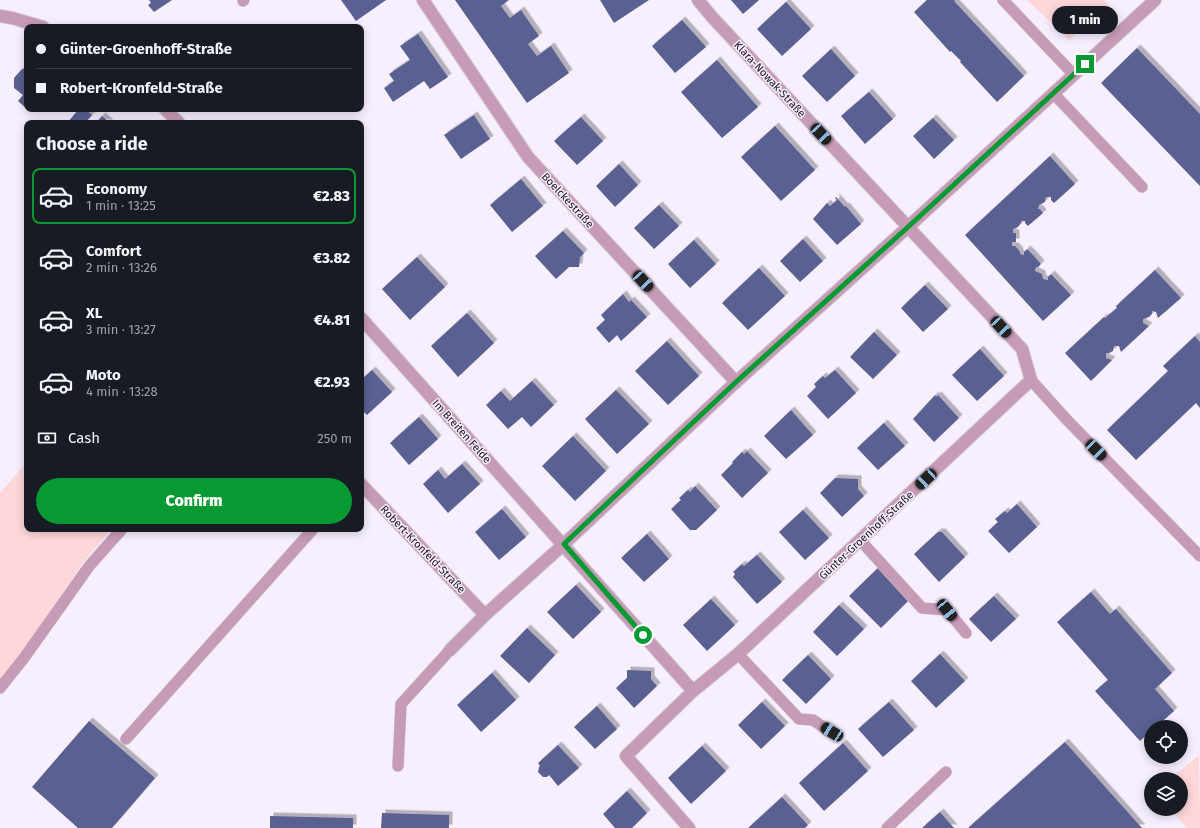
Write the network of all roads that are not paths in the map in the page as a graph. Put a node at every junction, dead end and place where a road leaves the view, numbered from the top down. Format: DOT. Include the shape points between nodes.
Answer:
graph roads {
  1 [pos="423,0"];
  2 [pos="698,0"];
  3 [pos="1003,0"];
  4 [pos="1155,0"];
  5 [pos="0,16"];
  6 [pos="33,24"];
  7 [pos="1074,75"];
  8 [pos="1053,93"];
  9 [pos="168,112"];
  10 [pos="176,120"];
  11 [pos="1142,187"];
  12 [pos="908,227"];
  13 [pos="364,321"];
  14 [pos="1031,380"];
  15 [pos="736,382"];
  16 [pos="364,487"];
  17 [pos="119,532"];
  18 [pos="310,532"];
  19 [pos="860,540"];
  20 [pos="564,544"];
  21 [pos="1200,556"];
  22 [pos="485,614"];
  23 [pos="966,633"];
  24 [pos="450,650"];
  25 [pos="738,654"];
  26 [pos="0,688"];
  27 [pos="693,691"];
  28 [pos="832,732"];
  29 [pos="126,739"];
  30 [pos="398,766"];
  31 [pos="946,772"];
  32 [pos="689,828"];
  33 [pos="887,828"];
  1 -- 15 [label="street, Boelckestraße" via="528,157"];
  2 -- 12 [label="street, Klara-Nowak-Straße"];
  3 -- 7 [label="lane"];
  4 -- 7 [label="street"];
  5 -- 6 [label="street"];
  7 -- 8 [label="street"];
  8 -- 11 [label="lane"];
  8 -- 12 [label="street"];
  9 -- 10 [label="street"];
  12 -- 14 [label="street" via="1022,349"];
  12 -- 15 [label="street"];
  13 -- 20 [label="street, Im Breiten Felde"];
  14 -- 19 [label="street, Günter-Groenhoff-Straße"];
  14 -- 21 [label="lane"];
  15 -- 20 [label="street"];
  16 -- 22 [label="street, Robert-Kronfeld-Straße"];
  17 -- 26 [label="lane" via="90,565"];
  18 -- 29 [label="lane"];
  19 -- 23 [label="lane" via="922,608 947,610"];
  19 -- 25 [label="street, Günter-Groenhoff-Straße"];
  20 -- 22 [label="street"];
  20 -- 27 [label="street"];
  22 -- 24 [label="street"];
  24 -- 30 [label="lane" via="401,704"];
  25 -- 27 [label="street, Günter-Groenhoff-Straße"];
  25 -- 28 [label="lane" via="799,719 813,720"];
  27 -- 32 [label="street, Günter-Groenhoff-Straße" via="626,756"];
  31 -- 33 [label="lane"];
}
